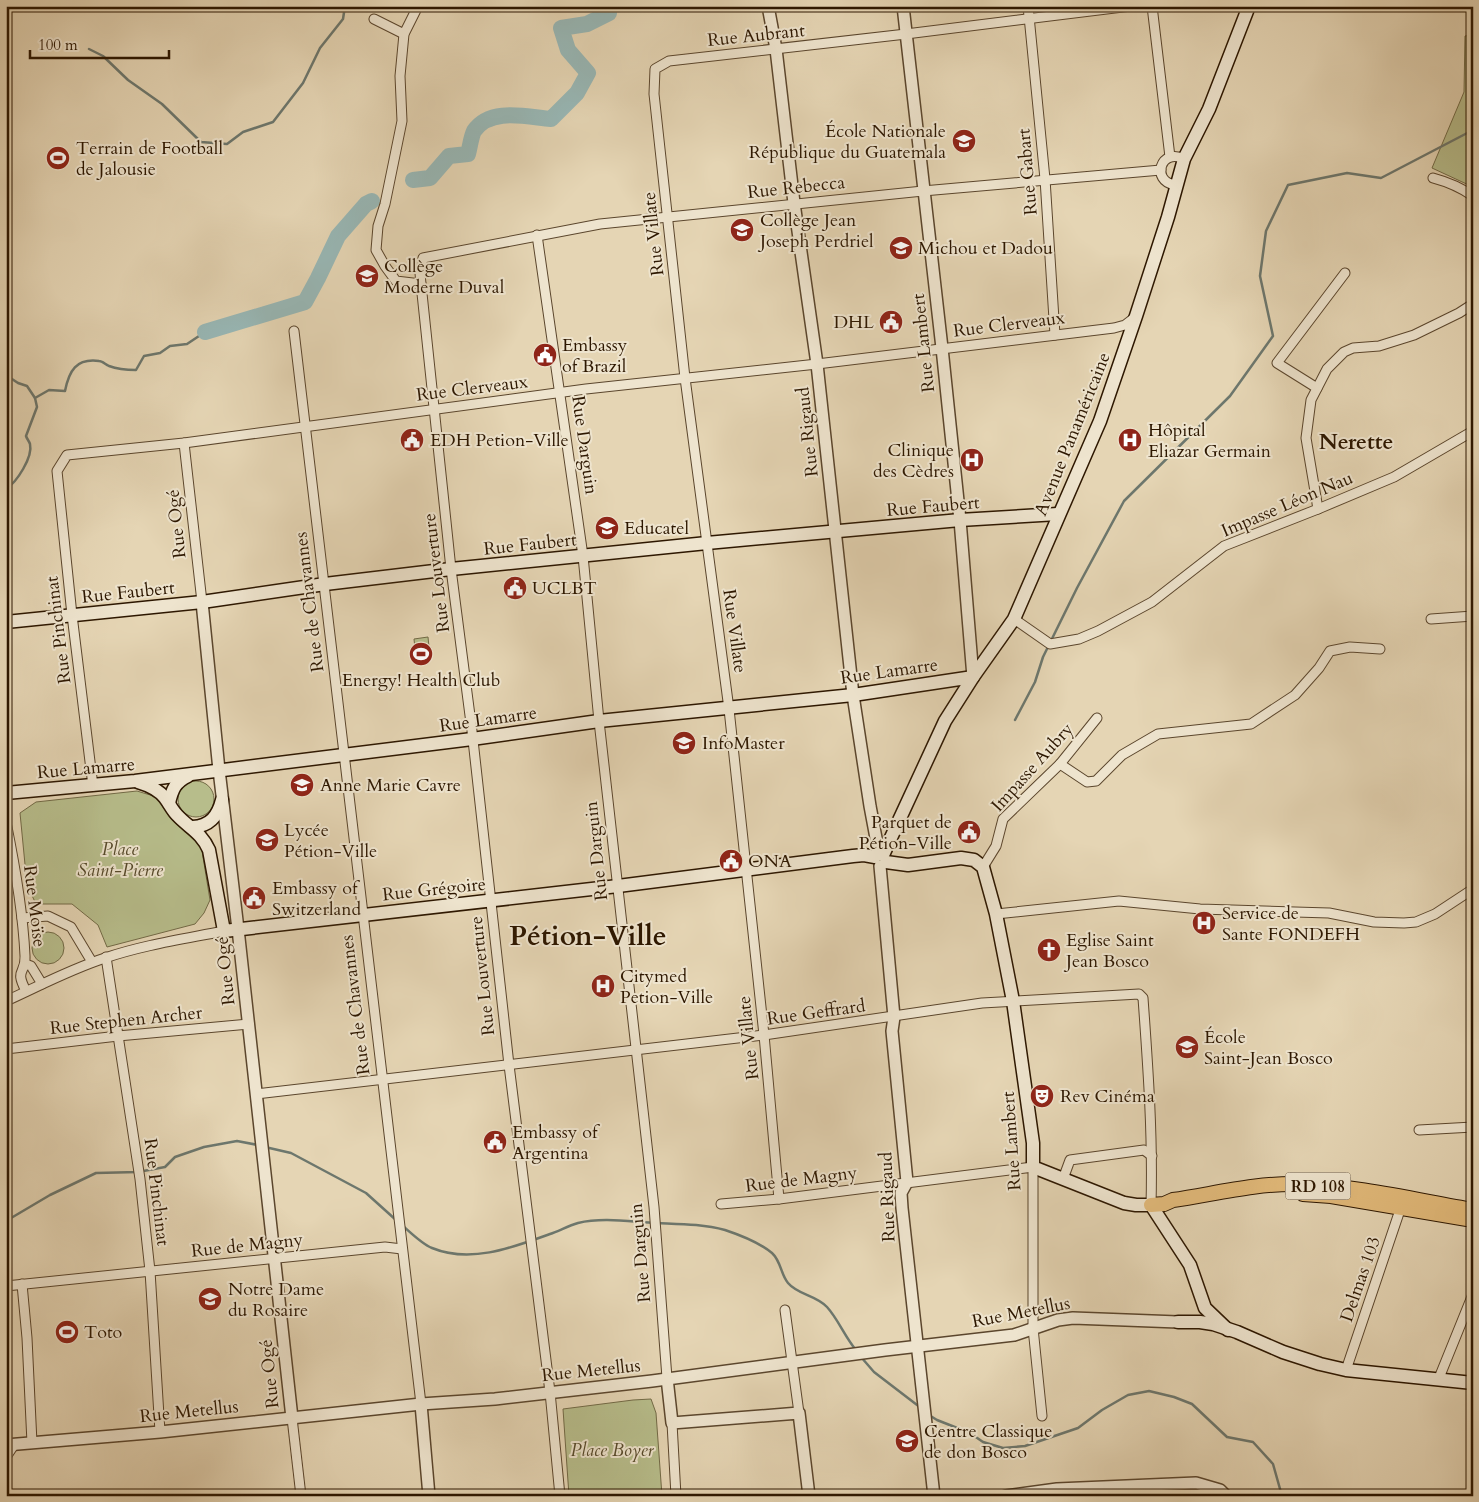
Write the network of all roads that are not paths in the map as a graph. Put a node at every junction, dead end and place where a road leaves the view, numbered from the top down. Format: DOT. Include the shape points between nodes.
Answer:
graph roads {
  1 [pos="418,6"];
  2 [pos="768,6"];
  3 [pos="903,6"];
  4 [pos="1028,6"];
  5 [pos="1131,6"];
  6 [pos="1152,6"];
  7 [pos="1249,6"];
  8 [pos="374,19"];
  9 [pos="1029,20"];
  10 [pos="404,34"];
  11 [pos="906,34"];
  12 [pos="776,49"];
  13 [pos="655,69"];
  14 [pos="1170,157"];
  15 [pos="1184,158"];
  16 [pos="1161,170"];
  17 [pos="1433,178"];
  18 [pos="1045,179"];
  19 [pos="1176,185"];
  20 [pos="923,191"];
  21 [pos="1473,196"];
  22 [pos="794,204"];
  23 [pos="668,217"];
  24 [pos="537,235"];
  25 [pos="437,254"];
  26 [pos="1345,273"];
  27 [pos="420,284"];
  28 [pos="1473,304"];
  29 [pos="1136,316"];
  30 [pos="294,331"];
  31 [pos="1056,335"];
  32 [pos="942,348"];
  33 [pos="817,364"];
  34 [pos="685,378"];
  35 [pos="1318,388"];
  36 [pos="560,393"];
  37 [pos="434,409"];
  38 [pos="306,426"];
  39 [pos="1473,431"];
  40 [pos="184,443"];
  41 [pos="57,471"];
  42 [pos="1318,509"];
  43 [pos="1058,514"];
  44 [pos="960,520"];
  45 [pos="836,532"];
  46 [pos="707,542"];
  47 [pos="583,556"];
  48 [pos="451,569"];
  49 [pos="325,584"];
  50 [pos="202,602"];
  51 [pos="72,615"];
  52 [pos="1473,616"];
  53 [pos="1014,619"];
  54 [pos="1431,620"];
  55 [pos="6,622"];
  56 [pos="1380,649"];
  57 [pos="973,677"];
  58 [pos="853,695"];
  59 [pos="729,709"];
  60 [pos="1097,718"];
  61 [pos="599,721"];
  62 [pos="472,739"];
  63 [pos="343,756"];
  64 [pos="1060,764"];
  65 [pos="218,770"];
  66 [pos="192,774"];
  67 [pos="135,781"];
  68 [pos="93,786"];
  69 [pos="6,793"];
  70 [pos="222,800"];
  71 [pos="168,803"];
  72 [pos="6,822"];
  73 [pos="193,827"];
  74 [pos="881,859"];
  75 [pos="983,867"];
  76 [pos="746,870"];
  77 [pos="618,886"];
  78 [pos="1473,889"];
  79 [pos="490,900"];
  80 [pos="362,914"];
  81 [pos="996,914"];
  82 [pos="22,918"];
  83 [pos="238,929"];
  84 [pos="224,931"];
  85 [pos="106,957"];
  86 [pos="92,962"];
  87 [pos="25,964"];
  88 [pos="42,984"];
  89 [pos="26,991"];
  90 [pos="6,1000"];
  91 [pos="1013,1001"];
  92 [pos="894,1017"];
  93 [pos="249,1024"];
  94 [pos="118,1036"];
  95 [pos="764,1036"];
  96 [pos="6,1049"];
  97 [pos="636,1050"];
  98 [pos="508,1065"];
  99 [pos="382,1079"];
  100 [pos="256,1094"];
  101 [pos="1473,1127"];
  102 [pos="1419,1130"];
  103 [pos="1152,1156"];
  104 [pos="1033,1167"];
  105 [pos="1063,1179"];
  106 [pos="907,1182"];
  107 [pos="779,1199"];
  108 [pos="1403,1203"];
  109 [pos="721,1204"];
  110 [pos="1158,1204"];
  111 [pos="1473,1210"];
  112 [pos="1473,1220"];
  113 [pos="402,1249"];
  114 [pos="274,1259"];
  115 [pos="150,1271"];
  116 [pos="22,1284"];
  117 [pos="6,1286"];
  118 [pos="1473,1294"];
  119 [pos="1200,1298"];
  120 [pos="785,1310"];
  121 [pos="1178,1322"];
  122 [pos="1034,1328"];
  123 [pos="1228,1330"];
  124 [pos="918,1347"];
  125 [pos="793,1363"];
  126 [pos="1346,1370"];
  127 [pos="668,1378"];
  128 [pos="1439,1378"];
  129 [pos="1473,1383"];
  130 [pos="550,1392"];
  131 [pos="421,1404"];
  132 [pos="799,1413"];
  133 [pos="1042,1416"];
  134 [pos="292,1418"];
  135 [pos="672,1423"];
  136 [pos="160,1432"];
  137 [pos="32,1444"];
  138 [pos="10,1445"];
  139 [pos="6,1457"];
  140 [pos="1057,1492"];
  141 [pos="301,1496"];
  142 [pos="429,1496"];
  143 [pos="560,1496"];
  144 [pos="676,1496"];
  145 [pos="809,1496"];
  146 [pos="934,1496"];
  147 [pos="1006,1496"];
  148 [pos="1226,1496"];
  1 -- 10 [label="street"];
  2 -- 12 [label="street, Rue Rigaud"];
  3 -- 11 [label="street, Rue Lambert"];
  4 -- 9 [label="street, Rue Gabart"];
  5 -- 9 [label="street, Rue Aubrant"];
  6 -- 14 [label="street"];
  7 -- 15 [label="main road, Avenue Panaméricaine" via="1209,109"];
  8 -- 10 [label="street"];
  9 -- 11 [label="street, Rue Aubrant"];
  9 -- 18 [label="street, Rue Gabart"];
  10 -- 27 [label="street" via="400,76 402,121 378,226 376,250 396,281"];
  11 -- 12 [label="street, Rue Aubrant"];
  11 -- 20 [label="street, Rue Lambert"];
  12 -- 13 [label="street, Rue Aubrant" via="669,61"];
  12 -- 22 [label="street, Rue Rigaud"];
  13 -- 23 [label="street, Rue Villate" via="654,94"];
  14 -- 15 [label="street"];
  14 -- 16 [label="street" via="1163,162"];
  15 -- 19 [label="main road, Avenue Panaméricaine"];
  16 -- 18 [label="street, Rue Rebecca"];
  16 -- 19 [label="street" via="1166,182"];
  17 -- 21 [label="street" via="1460,187"];
  18 -- 20 [label="street, Rue Rebecca"];
  18 -- 31 [label="street, Rue Gabart"];
  19 -- 29 [label="main road, Avenue Panaméricaine"];
  20 -- 22 [label="street, Rue Rebecca"];
  20 -- 32 [label="street, Rue Lambert"];
  22 -- 23 [label="street, Rue Rebecca"];
  22 -- 33 [label="street, Rue Rigaud"];
  23 -- 24 [label="street, Rue Rebecca"];
  23 -- 34 [label="street, Rue Villate"];
  24 -- 25 [label="street, Rue Rebecca"];
  24 -- 36 [label="street, Rue Darguin"];
  25 -- 27 [label="street, Rue Louverture" via="423,258"];
  26 -- 35 [label="street" via="1277,363"];
  27 -- 37 [label="street, Rue Louverture"];
  28 -- 35 [label="street" via="1414,334 1379,346 1344,352 1327,369"];
  29 -- 31 [label="street, Rue Clerveaux" via="1125,325 1114,328"];
  29 -- 43 [label="main road, Avenue Panaméricaine" via="1100,421"];
  30 -- 38 [label="street, Rue de Chavannes"];
  31 -- 32 [label="street, Rue Clerveaux"];
  32 -- 33 [label="street, Rue Clerveaux"];
  32 -- 44 [label="street, Rue Lambert"];
  33 -- 34 [label="street, Rue Clerveaux"];
  33 -- 45 [label="street, Rue Rigaud"];
  34 -- 36 [label="street, Rue Clerveaux"];
  34 -- 46 [label="street, Rue Villate"];
  35 -- 42 [label="street" via="1312,400 1306,438"];
  36 -- 37 [label="street, Rue Clerveaux"];
  36 -- 47 [label="street, Rue Darguin"];
  37 -- 38 [label="street, Rue Clerveaux"];
  37 -- 48 [label="street, Rue Louverture"];
  38 -- 40 [label="street, Rue Clerveaux"];
  38 -- 49 [label="street, Rue de Chavannes"];
  39 -- 42 [label="street, Impasse Léon Nau" via="1394,477"];
  40 -- 41 [label="street, Rue Clerveaux" via="67,455"];
  40 -- 50 [label="street, Rue Ogé"];
  41 -- 51 [label="street, Rue Pinchinat"];
  42 -- 53 [label="street, Impasse Léon Nau" via="1224,546 1152,602 1079,640 1050,644"];
  43 -- 44 [label="main road, Rue Faubert"];
  43 -- 53 [label="main road, Avenue Panaméricaine"];
  44 -- 45 [label="main road, Rue Faubert"];
  44 -- 57 [label="street, Rue Lambert"];
  45 -- 46 [label="main road, Rue Faubert"];
  45 -- 58 [label="street, Rue Rigaud"];
  46 -- 47 [label="main road, Rue Faubert"];
  46 -- 59 [label="street, Rue Villate"];
  47 -- 48 [label="main road, Rue Faubert"];
  47 -- 61 [label="street, Rue Darguin"];
  48 -- 49 [label="main road, Rue Faubert"];
  48 -- 62 [label="street, Rue Louverture"];
  49 -- 50 [label="main road, Rue Faubert"];
  49 -- 63 [label="street, Rue de Chavannes"];
  50 -- 51 [label="main road, Rue Faubert"];
  50 -- 65 [label="street, Rue Ogé"];
  51 -- 55 [label="main road, Rue Faubert"];
  51 -- 68 [label="street, Rue Pinchinat"];
  52 -- 54 [label="street"];
  53 -- 57 [label="main road, Avenue Panaméricaine"];
  56 -- 64 [label="street" via="1330,651 1294,695 1251,724 1158,734 1122,755 1092,783"];
  57 -- 58 [label="main road, Rue Lamarre"];
  57 -- 74 [label="main road, Avenue Panaméricaine" via="945,721"];
  58 -- 59 [label="main road, Rue Lamarre"];
  58 -- 74 [label="street, Rue Rigaud"];
  59 -- 61 [label="main road, Rue Lamarre"];
  59 -- 76 [label="street, Rue Villate"];
  60 -- 64 [label="street, Impasse Aubry"];
  61 -- 62 [label="main road, Rue Lamarre"];
  61 -- 77 [label="street, Rue Darguin"];
  62 -- 63 [label="main road, Rue Lamarre"];
  62 -- 79 [label="street, Rue Louverture"];
  63 -- 65 [label="main road, Rue Lamarre"];
  63 -- 80 [label="street, Rue de Chavannes"];
  64 -- 75 [label="street, Impasse Aubry" via="1003,819 996,846"];
  65 -- 66 [label="main road, Rue Lamarre"];
  65 -- 70 [label="street, Rue Ogé"];
  66 -- 67 [label="main road, Rue Lamarre"];
  66 -- 71 [label="main road" via="172,788"];
  67 -- 68 [label="main road, Rue Lamarre"];
  67 -- 71 [label="main road" via="158,791"];
  68 -- 69 [label="main road, Rue Lamarre"];
  70 -- 73 [label="main road" via="218,813 210,822"];
  70 -- 83 [label="street, Rue Ogé"];
  71 -- 73 [label="main road"];
  72 -- 82 [label="street, Rue Moïse"];
  73 -- 84 [label="main road" via="209,850"];
  74 -- 75 [label="main road, Rue Grégoire" via="908,865 961,858 974,860"];
  74 -- 76 [label="main road, Rue Grégoire" via="864,855"];
  74 -- 92 [label="street, Rue Rigaud"];
  75 -- 81 [label="main road, Rue Lambert"];
  76 -- 77 [label="main road, Rue Grégoire"];
  76 -- 95 [label="street, Rue Villate"];
  77 -- 79 [label="main road, Rue Grégoire"];
  77 -- 97 [label="street, Rue Darguin"];
  78 -- 81 [label="street" via="1435,914 1404,923 1374,922 1329,913 1200,909 1119,901"];
  79 -- 80 [label="main road, Rue Grégoire"];
  79 -- 98 [label="street, Rue Louverture"];
  80 -- 83 [label="main road, Rue Grégoire"];
  80 -- 99 [label="street, Rue de Chavannes"];
  81 -- 91 [label="main road, Rue Lambert"];
  82 -- 86 [label="street" via="48,916 70,927"];
  82 -- 87 [label="street, Rue Moïse"];
  83 -- 84 [label="main road, Rue Grégoire"];
  83 -- 93 [label="street, Rue Ogé"];
  84 -- 85 [label="street, Rue Grégoire"];
  85 -- 86 [label="street, Rue Grégoire"];
  85 -- 94 [label="street, Rue Pinchinat"];
  86 -- 88 [label="street, Rue Grégoire"];
  87 -- 88 [label="street, Rue Moïse" via="31,966"];
  87 -- 89 [label="street, Rue Moïse" via="20,980"];
  88 -- 89 [label="street, Rue Grégoire"];
  89 -- 90 [label="street, Rue Grégoire"];
  91 -- 92 [label="street, Rue Geffrard"];
  91 -- 103 [label="street, Rue Geffrard" via="1140,994 1143,998"];
  91 -- 104 [label="main road, Rue Lambert" via="1033,1143"];
  92 -- 95 [label="street, Rue Geffrard"];
  92 -- 106 [label="street, Rue Rigaud" via="892,1031"];
  93 -- 94 [label="street, Rue Stephen Archer"];
  93 -- 100 [label="street, Rue Ogé"];
  94 -- 96 [label="street, Rue Stephen Archer"];
  94 -- 115 [label="street, Rue Pinchinat"];
  95 -- 97 [label="street, Rue Geffrard"];
  95 -- 107 [label="street, Rue Villate"];
  97 -- 98 [label="street, Rue Geffrard"];
  97 -- 127 [label="street, Rue Darguin" via="657,1238"];
  98 -- 99 [label="street, Rue Geffrard"];
  98 -- 130 [label="street, Rue Louverture"];
  99 -- 100 [label="street, Rue Geffrard"];
  99 -- 113 [label="street, Rue de Chavannes"];
  100 -- 114 [label="street, Rue Ogé"];
  101 -- 102 [label="street"];
  103 -- 105 [label="street" via="1144,1150 1070,1160"];
  103 -- 110 [label="street, Rue Geffrard"];
  104 -- 105 [label="main road, RD 108"];
  104 -- 106 [label="street, Rue de Magny"];
  104 -- 122 [label="street, Rue Lambert"];
  105 -- 110 [label="main road, RD 108" via="1124,1203"];
  106 -- 107 [label="street, Rue de Magny"];
  106 -- 124 [label="street, Rue Rigaud" via="901,1193"];
  107 -- 109 [label="street, Rue de Magny"];
  108 -- 110 [label="main road, RD 108" via="1347,1188 1297,1184 1230,1191"];
  108 -- 111 [label="main road, RD 108"];
  108 -- 112 [label="main road, RD 108"];
  108 -- 126 [label="street, Delmas 103"];
  110 -- 119 [label="main road" via="1190,1265"];
  113 -- 114 [label="street, Rue de Magny" via="385,1247"];
  113 -- 131 [label="street, Rue de Chavannes"];
  114 -- 115 [label="street, Rue de Magny"];
  114 -- 134 [label="street, Rue Ogé"];
  115 -- 116 [label="street, Rue de Magny"];
  115 -- 136 [label="street, Rue Pinchinat"];
  116 -- 117 [label="street, Rue de Magny"];
  116 -- 137 [label="street"];
  118 -- 128 [label="street"];
  119 -- 121 [label="main road" via="1190,1318"];
  119 -- 123 [label="main road" via="1205,1308"];
  120 -- 125 [label="street"];
  121 -- 122 [label="street, Rue Metellus" via="1073,1318"];
  121 -- 123 [label="main road" via="1200,1322"];
  122 -- 124 [label="street, Rue Metellus" via="1014,1334"];
  122 -- 133 [label="street, Rue Lambert"];
  123 -- 126 [label="main road" via="1283,1352"];
  124 -- 125 [label="street, Rue Metellus"];
  124 -- 146 [label="street, Rue Rigaud"];
  125 -- 127 [label="street, Rue Metellus"];
  125 -- 132 [label="street"];
  126 -- 128 [label="main road"];
  127 -- 130 [label="street, Rue Metellus"];
  127 -- 135 [label="street, Rue Darguin"];
  128 -- 129 [label="main road"];
  130 -- 131 [label="street, Rue Metellus"];
  130 -- 143 [label="street, Rue Louverture"];
  131 -- 134 [label="street, Rue Metellus"];
  131 -- 142 [label="street, Rue de Chavannes"];
  132 -- 135 [label="street"];
  132 -- 145 [label="street"];
  134 -- 136 [label="street, Rue Metellus"];
  134 -- 141 [label="street, Rue Ogé"];
  135 -- 144 [label="street, Rue Darguin"];
  136 -- 137 [label="street, Rue Metellus"];
  137 -- 138 [label="street, Rue Metellus"];
  138 -- 139 [label="street"];
  140 -- 147 [label="street"];
  140 -- 148 [label="street" via="1196,1483 1220,1490"];
}
